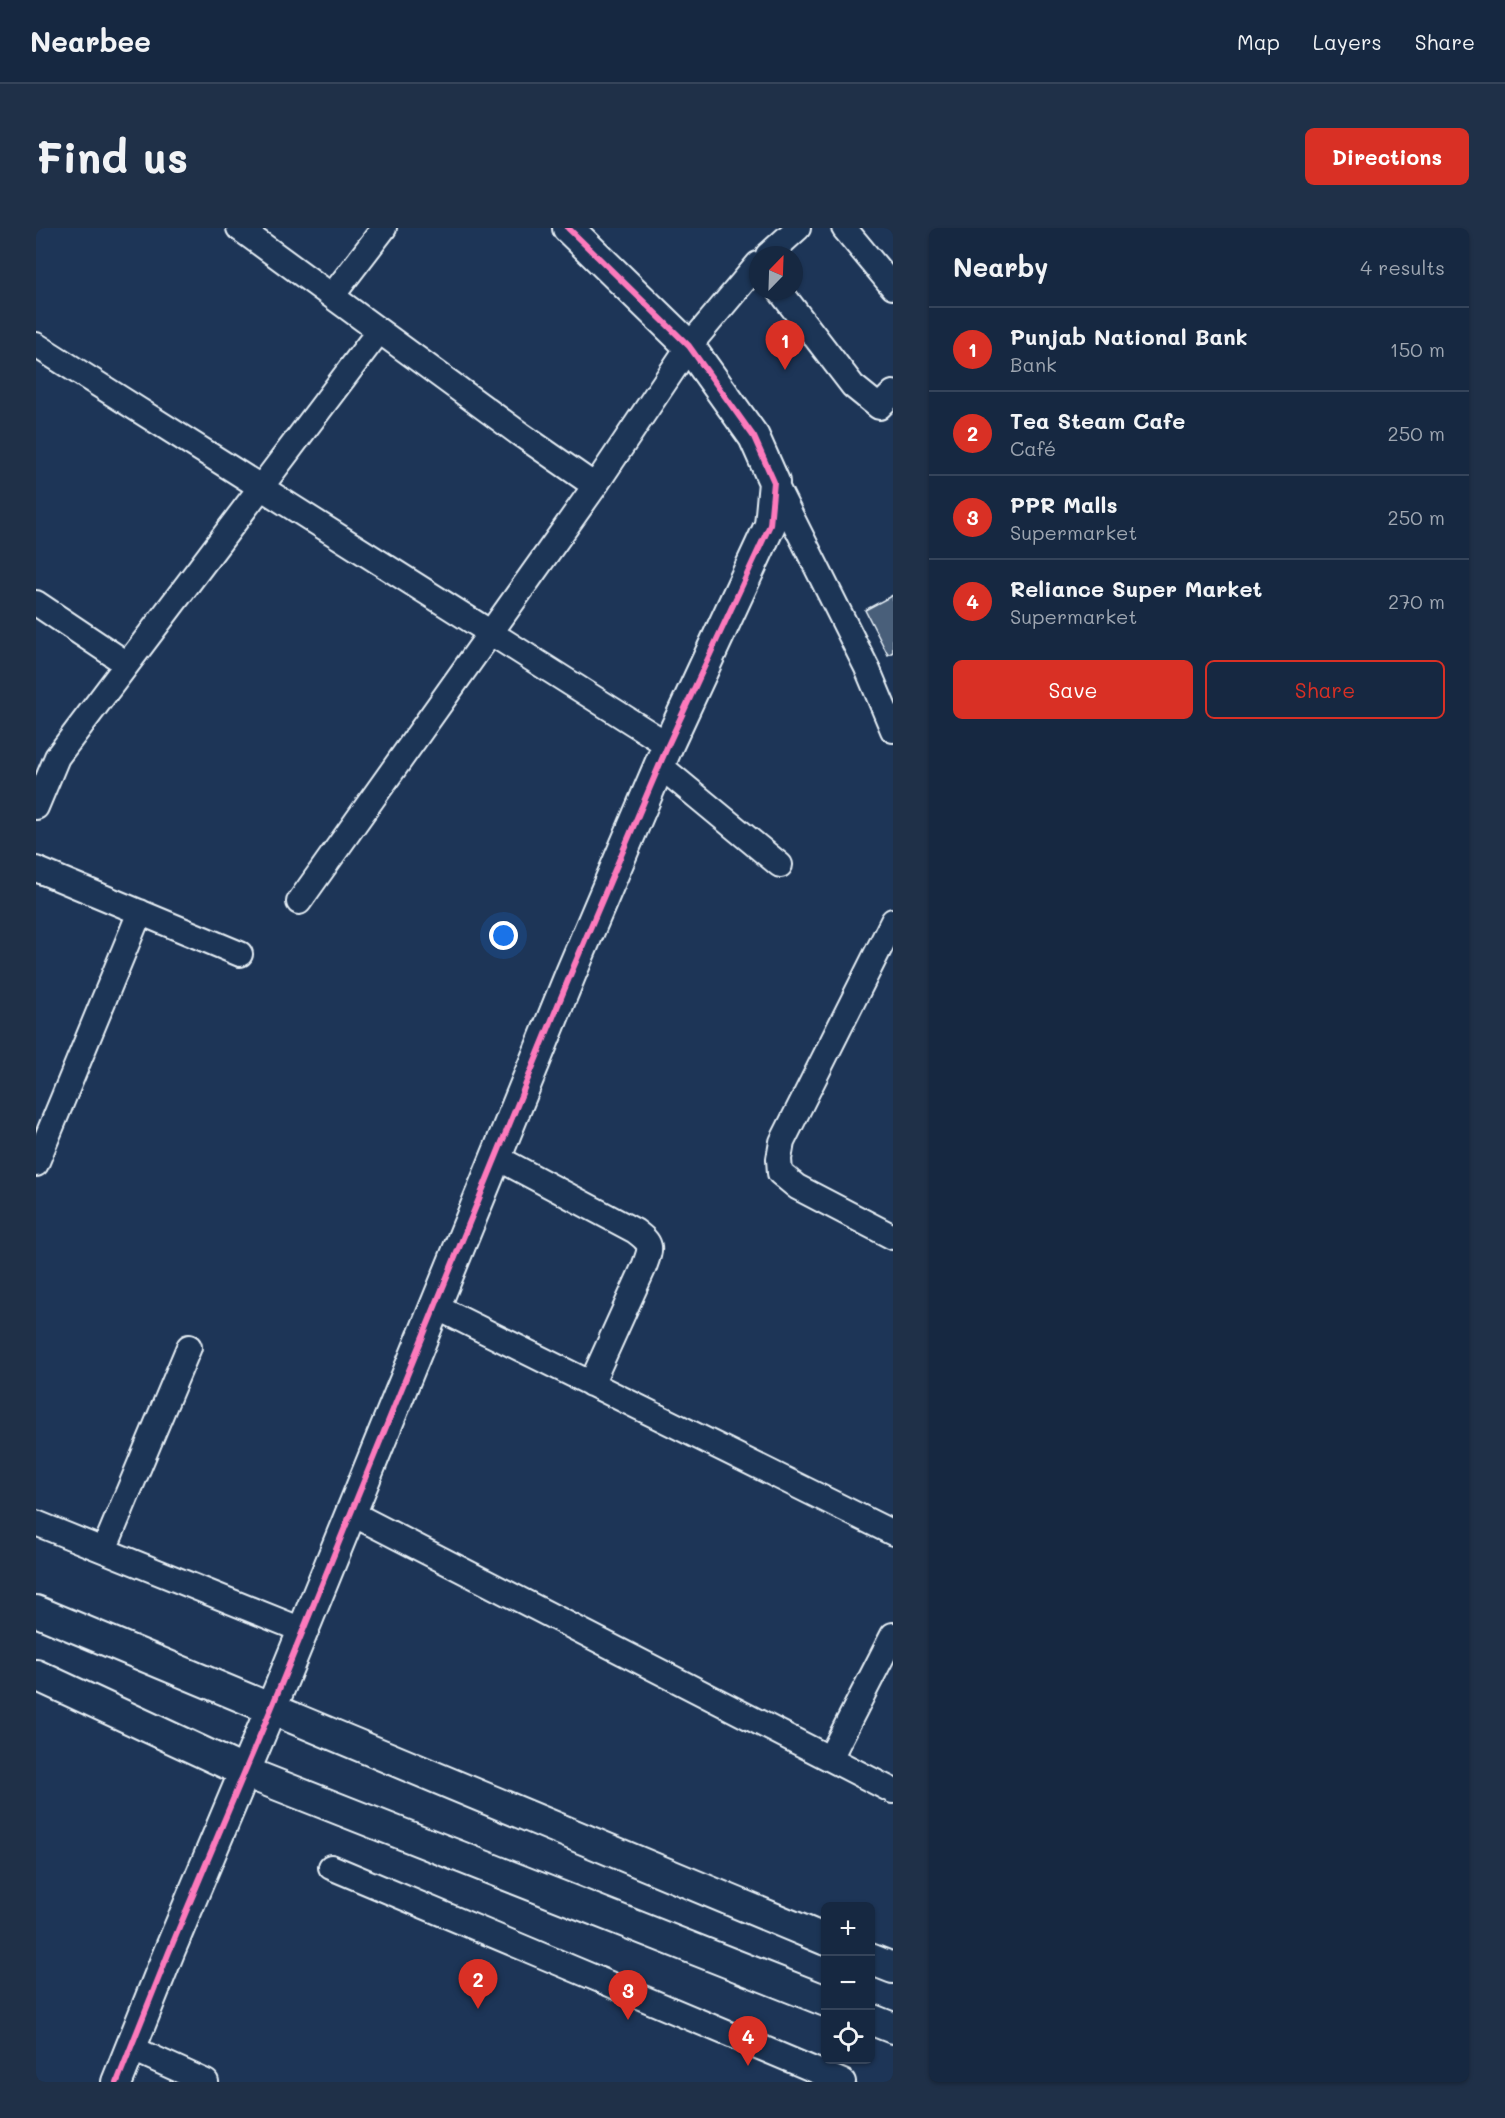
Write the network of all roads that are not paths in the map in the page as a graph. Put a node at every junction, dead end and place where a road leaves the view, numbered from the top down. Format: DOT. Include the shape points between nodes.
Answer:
graph roads {
  1 [pos="239,228"];
  2 [pos="384,228"];
  3 [pos="568,228"];
  4 [pos="798,228"];
  5 [pos="844,228"];
  6 [pos="778,246"];
  7 [pos="749,275"];
  8 [pos="893,287"];
  9 [pos="332,296"];
  10 [pos="787,300"];
  11 [pos="379,331"];
  12 [pos="36,345"];
  13 [pos="689,346"];
  14 [pos="893,393"];
  15 [pos="774,482"];
  16 [pos="595,486"];
  17 [pos="260,488"];
  18 [pos="36,603"];
  19 [pos="490,634"];
  20 [pos="127,664"];
  21 [pos="893,730"];
  22 [pos="663,755"];
  23 [pos="36,807"];
  24 [pos="780,865"];
  25 [pos="36,869"];
  26 [pos="299,902"];
  27 [pos="140,912"];
  28 [pos="893,921"];
  29 [pos="240,954"];
  30 [pos="496,1157"];
  31 [pos="36,1164"];
  32 [pos="893,1237"];
  33 [pos="436,1307"];
  34 [pos="189,1347"];
  35 [pos="591,1384"];
  36 [pos="351,1513"];
  37 [pos="36,1523"];
  38 [pos="893,1533"];
  39 [pos="104,1550"];
  40 [pos="36,1611"];
  41 [pos="302,1630"];
  42 [pos="893,1635"];
  43 [pos="36,1675"];
  44 [pos="271,1709"];
  45 [pos="830,1758"];
  46 [pos="244,1772"];
  47 [pos="893,1791"];
  48 [pos="331,1867"];
  49 [pos="821,1938"];
  50 [pos="875,1961"];
  51 [pos="893,1968"];
  52 [pos="821,1999"];
  53 [pos="875,2021"];
  54 [pos="893,2028"];
  55 [pos="131,2048"];
  56 [pos="117,2082"];
  57 [pos="206,2082"];
  58 [pos="843,2082"];
  1 -- 9 [label="street"];
  2 -- 9 [label="street"];
  3 -- 13 [label="street"];
  4 -- 6 [label="street"];
  5 -- 8 [label="street"];
  7 -- 13 [label="street"];
  9 -- 11 [label="street"];
  10 -- 14 [label="street" via="853,386 879,407"];
  11 -- 16 [label="street"];
  11 -- 17 [label="street"];
  12 -- 17 [label="street"];
  13 -- 15 [label="street" via="754,437"];
  13 -- 16 [label="street"];
  15 -- 21 [label="street" via="867,668"];
  15 -- 22 [label="street" via="770,525"];
  16 -- 19 [label="street"];
  17 -- 19 [label="street"];
  17 -- 20 [label="street"];
  18 -- 20 [label="street"];
  19 -- 22 [label="street"];
  19 -- 26 [label="street"];
  20 -- 23 [label="street" via="57,757"];
  22 -- 24 [label="street"];
  22 -- 30 [label="street"];
  25 -- 27 [label="street"];
  27 -- 29 [label="street"];
  27 -- 31 [label="street"];
  28 -- 32 [label="street" via="782,1143 778,1159 780,1173 797,1187"];
  30 -- 33 [label="street"];
  30 -- 35 [label="street" via="648,1240 644,1267"];
  33 -- 35 [label="street"];
  33 -- 36 [label="street"];
  34 -- 39 [label="street"];
  35 -- 38 [label="street"];
  36 -- 41 [label="street"];
  36 -- 45 [label="street"];
  37 -- 39 [label="street"];
  39 -- 41 [label="street"];
  40 -- 44 [label="street"];
  41 -- 44 [label="street"];
  42 -- 45 [label="street"];
  43 -- 46 [label="street"];
  44 -- 46 [label="street"];
  44 -- 49 [label="street"];
  45 -- 47 [label="street"];
  46 -- 52 [label="street"];
  46 -- 55 [label="street"];
  48 -- 58 [label="street"];
  50 -- 51 [label="street"];
  53 -- 54 [label="street"];
  55 -- 56 [label="street"];
  55 -- 57 [label="street"];
}
